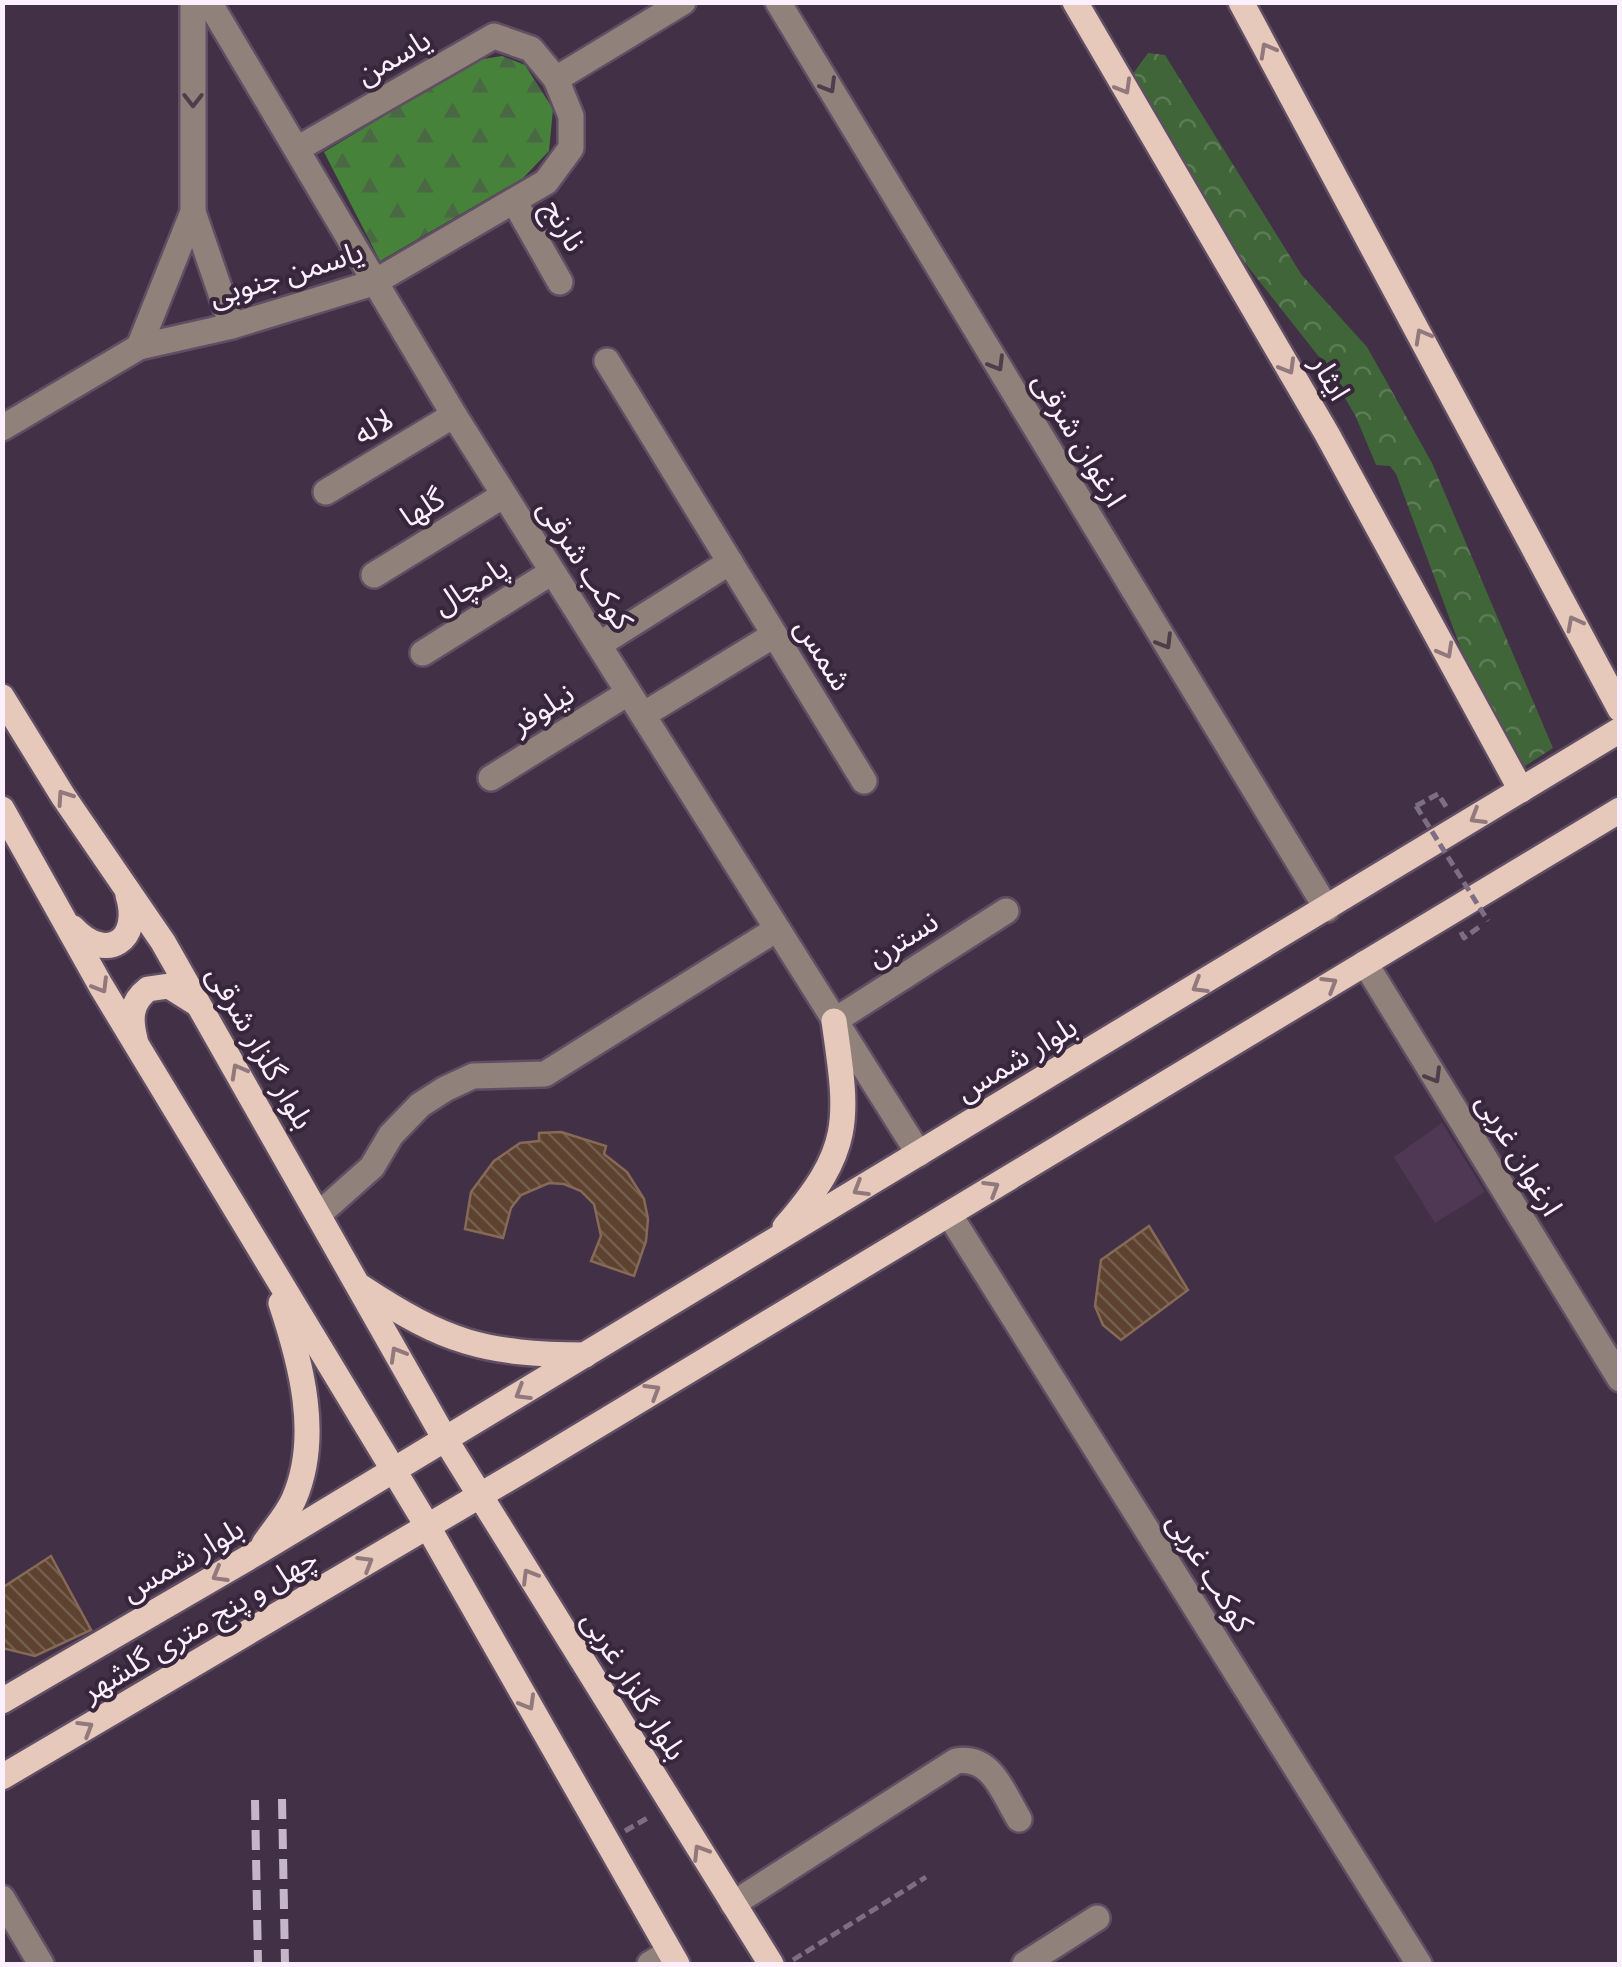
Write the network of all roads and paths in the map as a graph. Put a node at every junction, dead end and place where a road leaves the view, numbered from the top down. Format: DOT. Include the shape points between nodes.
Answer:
graph roads {
  1 [pos="193,2"];
  2 [pos="208,2"];
  3 [pos="683,2"];
  4 [pos="778,2"];
  5 [pos="1074,2"];
  6 [pos="1242,2"];
  7 [pos="556,78"];
  8 [pos="571,148"];
  9 [pos="298,149"];
  10 [pos="514,201"];
  11 [pos="194,212"];
  12 [pos="560,282"];
  13 [pos="373,283"];
  14 [pos="232,326"];
  15 [pos="139,347"];
  16 [pos="607,362"];
  17 [pos="454,416"];
  18 [pos="2,428"];
  19 [pos="326,492"];
  20 [pos="504,494"];
  21 [pos="730,562"];
  22 [pos="552,572"];
  23 [pos="374,575"];
  24 [pos="774,635"];
  25 [pos="600,644"];
  26 [pos="423,653"];
  27 [pos="628,693"];
  28 [pos="2,697"];
  29 [pos="1620,709"];
  30 [pos="643,715"];
  31 [pos="1620,730"];
  32 [pos="491,778"];
  33 [pos="864,780"];
  34 [pos="1522,790"];
  35 [pos="1438,794"];
  36 [pos="2,809"];
  37 [pos="1620,810"];
  38 [pos="10,843"];
  39 [pos="116,868"];
  40 [pos="1327,909"];
  41 [pos="57,910"];
  42 [pos="1006,911"];
  43 [pos="777,929"];
  44 [pos="1464,938"];
  45 [pos="1365,963"];
  46 [pos="204,1009"];
  47 [pos="834,1020"];
  48 [pos="136,1044"];
  49 [pos="919,1154"];
  50 [pos="949,1214"];
  51 [pos="318,1215"];
  52 [pos="771,1244"];
  53 [pos="267,1260"];
  54 [pos="358,1284"];
  55 [pos="585,1355"];
  56 [pos="1620,1378"];
  57 [pos="445,1439"];
  58 [pos="393,1471"];
  59 [pos="480,1496"];
  60 [pos="428,1526"];
  61 [pos="258,1552"];
  62 [pos="2,1701"];
  63 [pos="2,1778"];
  64 [pos="670,1804"];
  65 [pos="1020,1820"];
  66 [pos="607,1841"];
  67 [pos="926,1877"];
  68 [pos="2,1898"];
  69 [pos="733,1904"];
  70 [pos="1097,1918"];
  71 [pos="752,1953"];
  72 [pos="666,1960"];
  73 [pos="41,1964"];
  74 [pos="771,1964"];
  75 [pos="784,1964"];
  76 [pos="1025,1964"];
  77 [pos="1418,1964"];
  1 -- 11 [label="street, one-way"];
  2 -- 9 [label="street, کوکب شرقی"];
  3 -- 7 [label="street"];
  4 -- 40 [label="street, ارغوان شرقی, one-way"];
  5 -- 34 [label="main road, ایثار, one-way" via="1327,434"];
  29 -- 6 [label="main road, one-way"];
  7 -- 8 [label="street, یاسمن" via="571,116"];
  7 -- 9 [label="street, یاسمن" via="531,49 494,36"];
  8 -- 10 [label="street, یاسمن جنوبی" via="546,182"];
  9 -- 13 [label="street, کوکب شرقی"];
  10 -- 12 [label="street, نارنج"];
  10 -- 13 [label="street, یاسمن جنوبی"];
  11 -- 14 [label="street"];
  11 -- 15 [label="street"];
  13 -- 14 [label="street, یاسمن جنوبی"];
  13 -- 17 [label="street, کوکب شرقی"];
  14 -- 15 [label="street, یاسمن جنوبی"];
  15 -- 18 [label="street, یاسمن جنوبی"];
  16 -- 21 [label="street, شمس"];
  17 -- 19 [label="street, لاله"];
  17 -- 20 [label="street, کوکب شرقی"];
  20 -- 22 [label="street, کوکب شرقی"];
  20 -- 23 [label="street, گلها"];
  21 -- 24 [label="street, شمس"];
  21 -- 25 [label="street"];
  22 -- 25 [label="street, کوکب شرقی"];
  22 -- 26 [label="street, پامچال"];
  24 -- 30 [label="street"];
  24 -- 33 [label="street, شمس"];
  25 -- 27 [label="street, کوکب شرقی"];
  27 -- 30 [label="street, کوکب شرقی"];
  27 -- 32 [label="street, نیلوفر"];
  39 -- 28 [label="main road, بلوار گلزار شرقی, one-way"];
  30 -- 43 [label="street, کوکب شرقی"];
  31 -- 34 [label="main road, بلوار شمس"];
  34 -- 40 [label="main road, بلوار شمس, one-way"];
  35 -- 44 [label="path, bridge" via="1416,806 1488,921"];
  36 -- 38 [label="main road"];
  37 -- 45 [label="main road"];
  38 -- 41 [label="main road"];
  39 -- 41 [label="main road" via="132,910 124,938 95,945"];
  39 -- 46 [label="main road, بلوار گلزار شرقی"];
  40 -- 49 [label="main road, بلوار شمس, one-way"];
  41 -- 48 [label="main road, one-way"];
  42 -- 47 [label="street, نسترن"];
  43 -- 47 [label="street, کوکب شرقی"];
  43 -- 51 [label="street" via="544,1074 473,1076 445,1089 420,1105 372,1168"];
  50 -- 45 [label="main road, one-way"];
  45 -- 56 [label="street, ارغوان غربی, one-way"];
  46 -- 48 [label="main road" via="169,986 148,989 130,1021"];
  51 -- 46 [label="main road, بلوار گلزار شرقی, one-way"];
  47 -- 49 [label="street, کوکب شرقی"];
  47 -- 52 [label="main road" via="844,1128 829,1165"];
  48 -- 53 [label="main road"];
  49 -- 52 [label="main road, بلوار شمس, one-way"];
  59 -- 50 [label="main road, one-way"];
  50 -- 77 [label="street, کوکب غربی"];
  51 -- 54 [label="main road, بلوار گلزار شرقی"];
  52 -- 55 [label="main road, بلوار شمس"];
  53 -- 58 [label="main road"];
  53 -- 61 [label="main road" via="302,1382 307,1428 294,1500"];
  54 -- 55 [label="main road" via="418,1324 466,1344 516,1354"];
  57 -- 54 [label="main road, بلوار گلزار شرقی, one-way"];
  55 -- 57 [label="main road, بلوار شمس, one-way"];
  57 -- 58 [label="main road, بلوار شمس"];
  57 -- 59 [label="main road, بلوار گلزار غربی"];
  58 -- 60 [label="main road"];
  58 -- 61 [label="main road, بلوار شمس"];
  59 -- 60 [label="main road, چهل و پنج متری گلشهر"];
  64 -- 59 [label="main road, بلوار گلزار غربی, one-way"];
  63 -- 60 [label="main road, چهل و پنج متری گلشهر, one-way"];
  60 -- 66 [label="main road, one-way"];
  61 -- 62 [label="main road, بلوار شمس, one-way"];
  64 -- 66 [label="path"];
  69 -- 64 [label="main road, بلوار گلزار غربی, one-way"];
  65 -- 69 [label="street" via="985,1764 956,1761"];
  66 -- 72 [label="main road"];
  67 -- 75 [label="path"];
  68 -- 73 [label="street"];
  69 -- 71 [label="main road, بلوار گلزار غربی"];
  70 -- 76 [label="street"];
  71 -- 74 [label="main road, بلوار گلزار غربی"];
}
